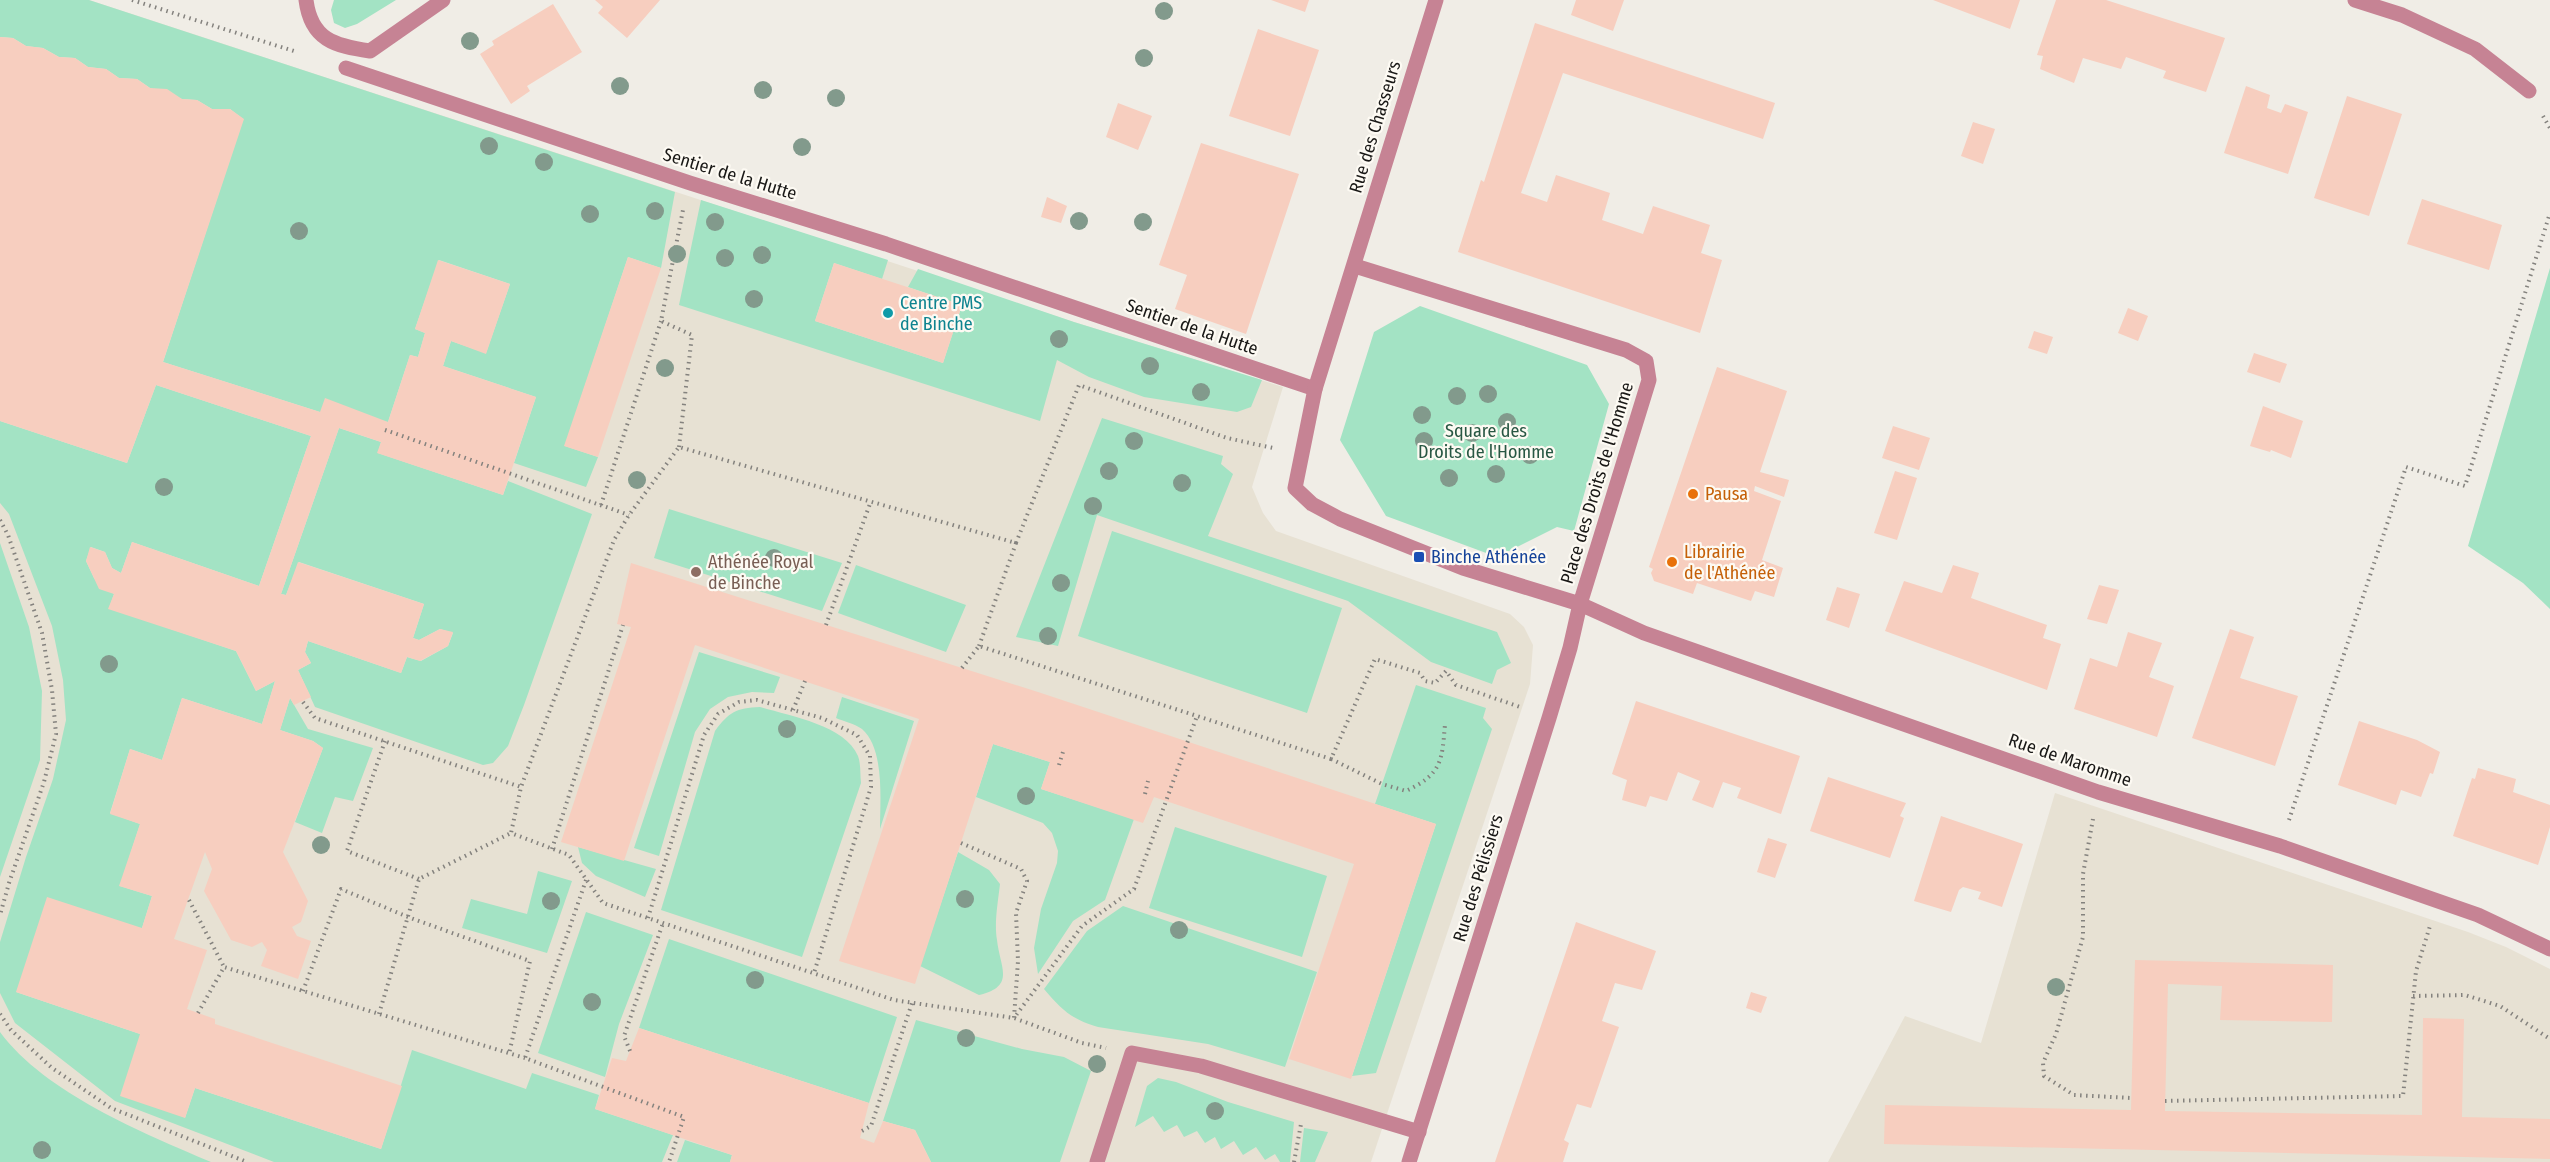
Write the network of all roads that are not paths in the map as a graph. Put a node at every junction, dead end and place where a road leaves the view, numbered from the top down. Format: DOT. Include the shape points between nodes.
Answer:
graph roads {
  1 [pos="306,0"];
  2 [pos="443,0"];
  3 [pos="1436,0"];
  4 [pos="2355,0"];
  5 [pos="346,68"];
  6 [pos="2529,91"];
  7 [pos="1355,266"];
  8 [pos="1315,389"];
  9 [pos="1580,604"];
  10 [pos="2550,949"];
  11 [pos="1419,1132"];
  12 [pos="1097,1162"];
  13 [pos="1409,1162"];
  1 -- 2 [label="street" via="318,34 343,47 370,51"];
  3 -- 7 [label="street, Rue des Chasseurs"];
  4 -- 6 [label="street" via="2402,15 2475,49"];
  5 -- 8 [label="street, Sentier de la Hutte"];
  7 -- 8 [label="street, Place des Droits de l'Homme"];
  7 -- 9 [label="street, Place des Droits de l'Homme" via="1626,350 1646,361 1649,380 1641,410"];
  8 -- 9 [label="street, Place des Droits de l'Homme" via="1295,488 1312,504 1463,568"];
  9 -- 10 [label="street, Rue de Maromme" via="1644,633 2098,792 2280,846 2478,915"];
  9 -- 11 [label="street, Rue des Pélissiers" via="1549,718"];
  11 -- 12 [label="street" via="1201,1066 1132,1053"];
  11 -- 13 [label="street, Rue des Pélissiers"];
}
